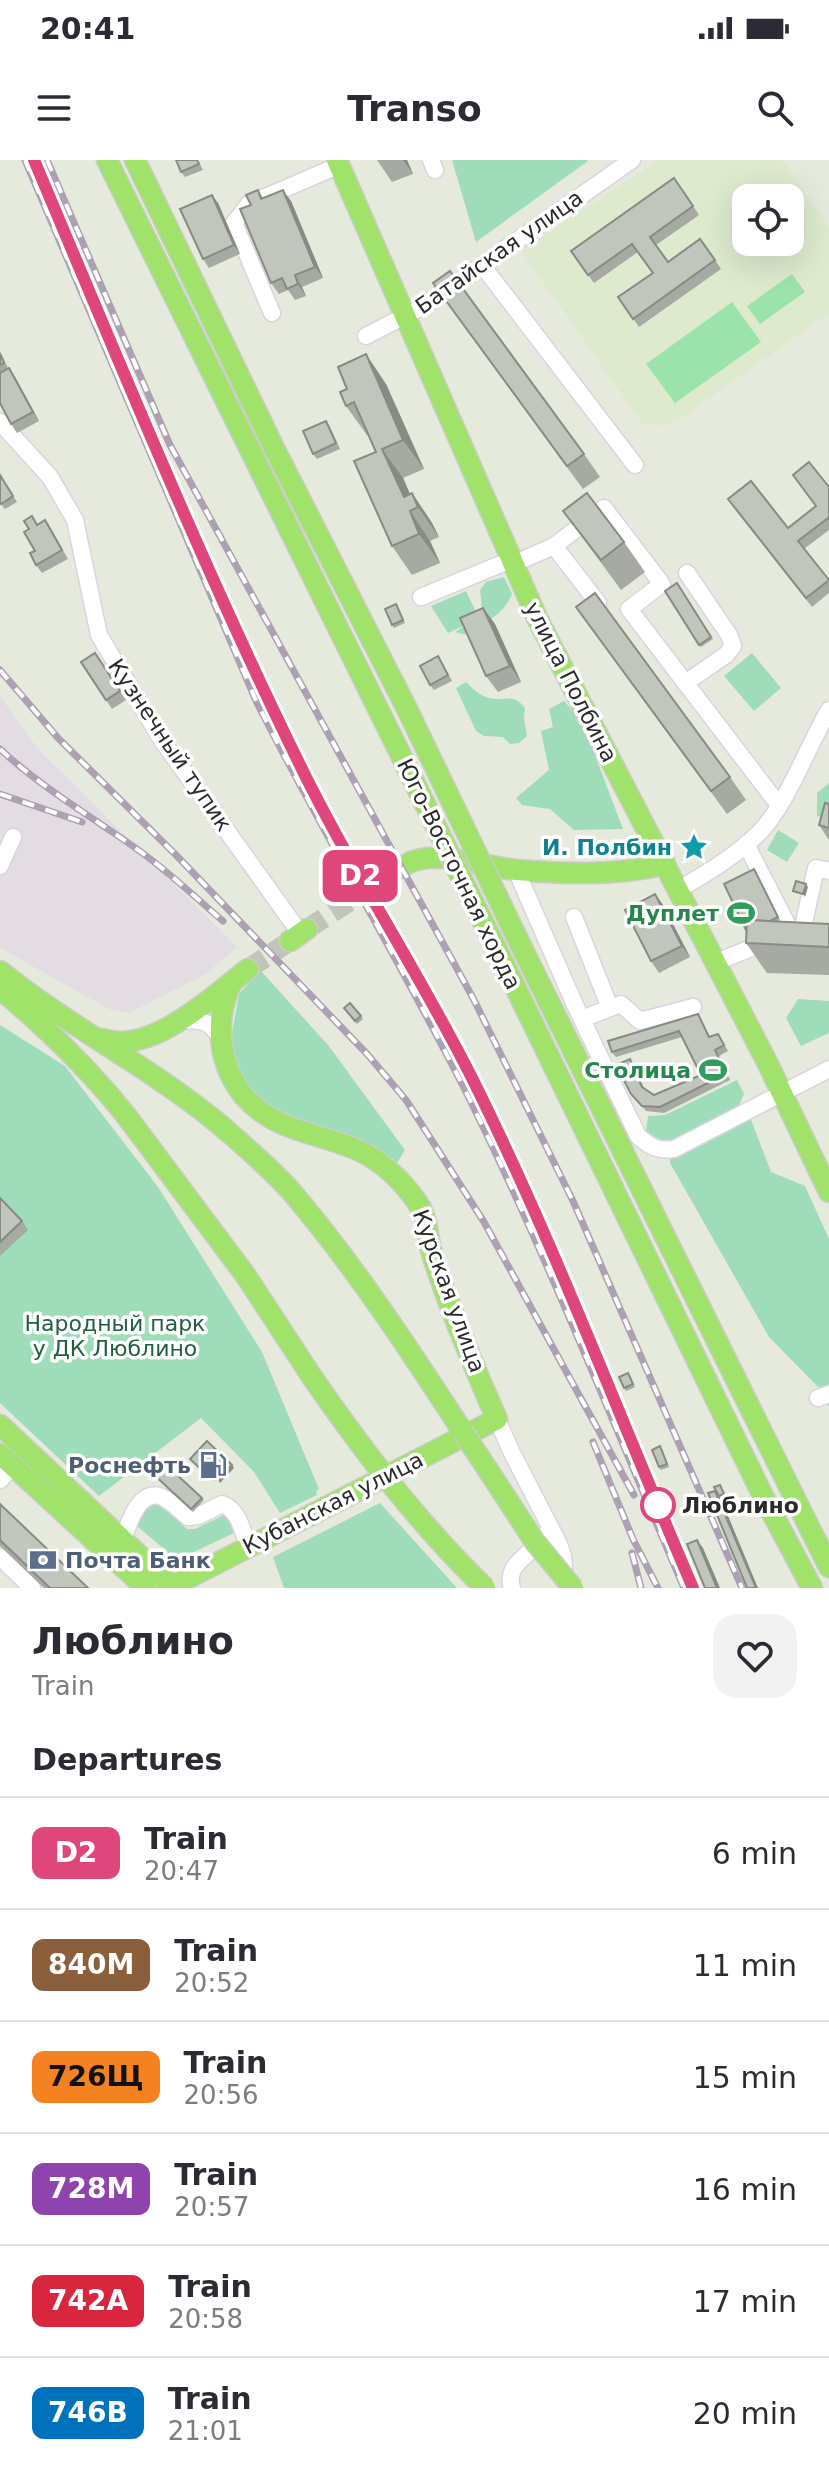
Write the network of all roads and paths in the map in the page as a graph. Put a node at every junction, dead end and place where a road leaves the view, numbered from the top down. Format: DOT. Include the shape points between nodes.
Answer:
graph roads {
  1 [pos="107,160"];
  2 [pos="135,160"];
  3 [pos="632,160"];
  4 [pos="338,163"];
  5 [pos="614,165"];
  6 [pos="482,265"];
  7 [pos="272,313"];
  8 [pos="405,317"];
  9 [pos="366,336"];
  10 [pos="0,422"];
  11 [pos="635,465"];
  12 [pos="554,546"];
  13 [pos="512,562"];
  14 [pos="662,584"];
  15 [pos="421,597"];
  16 [pos="598,603"];
  17 [pos="685,683"];
  18 [pos="828,713"];
  19 [pos="778,804"];
  20 [pos="13,837"];
  21 [pos="746,844"];
  22 [pos="416,860"];
  23 [pos="665,864"];
  24 [pos="0,866"];
  25 [pos="516,870"];
  26 [pos="829,871"];
  27 [pos="678,890"];
  28 [pos="574,917"];
  29 [pos="791,932"];
  30 [pos="299,935"];
  31 [pos="714,963"];
  32 [pos="0,971"];
  33 [pos="0,989"];
  34 [pos="693,1007"];
  35 [pos="610,1008"];
  36 [pos="582,1019"];
  37 [pos="181,1020"];
  38 [pos="92,1035"];
  39 [pos="221,1039"];
  40 [pos="829,1069"];
  41 [pos="783,1093"];
  42 [pos="829,1192"];
  43 [pos="473,1363"];
  44 [pos="497,1419"];
  45 [pos="0,1425"];
  46 [pos="462,1435"];
  47 [pos="4,1467"];
  48 [pos="539,1507"];
  49 [pos="123,1540"];
  50 [pos="248,1546"];
  51 [pos="0,1557"];
  52 [pos="829,1567"];
  53 [pos="172,1587"];
  54 [pos="32,1588"];
  55 [pos="146,1588"];
  56 [pos="485,1588"];
  57 [pos="512,1588"];
  58 [pos="562,1588"];
  59 [pos="573,1588"];
  60 [pos="812,1588"];
  1 -- 60 [label="main road, Юго-Восточная хорда, bridge"];
  2 -- 52 [label="main road, Юго-Восточная хорда, bridge"];
  3 -- 5 [label="street, Батайская улица"];
  4 -- 7 [label="street" via="249,204 234,223"];
  4 -- 8 [label="main road, улица Полбина"];
  5 -- 6 [label="street, Батайская улица"];
  6 -- 8 [label="street, Батайская улица"];
  6 -- 11 [label="street"];
  8 -- 9 [label="street, Батайская улица"];
  8 -- 13 [label="main road, улица Полбина"];
  10 -- 30 [label="street, Кузнечный тупик" via="50,477 75,520 99,635 161,739"];
  12 -- 13 [label="street"];
  12 -- 14 [label="street" via="604,508"];
  12 -- 16 [label="street"];
  13 -- 15 [label="street"];
  13 -- 23 [label="main road, улица Полбина"];
  14 -- 17 [label="street" via="629,609"];
  14 -- 17 [label="street" via="690,572 733,646"];
  17 -- 19 [label="street"];
  18 -- 19 [label="street"];
  19 -- 21 [label="street"];
  20 -- 24 [label="street"];
  21 -- 27 [label="street"];
  21 -- 29 [label="street"];
  22 -- 25 [label="main road"];
  23 -- 25 [label="main road" via="620,872"];
  23 -- 27 [label="main road, улица Полбина"];
  25 -- 36 [label="street"];
  26 -- 29 [label="street" via="816,868 803,927"];
  27 -- 31 [label="main road, улица Полбина"];
  28 -- 35 [label="street"];
  29 -- 31 [label="street"];
  31 -- 41 [label="main road, улица Полбина"];
  32 -- 38 [label="main road"];
  33 -- 56 [label="main road, bridge" via="45,1026 128,1118 246,1276 378,1469"];
  34 -- 35 [label="street" via="640,1021 621,1004"];
  35 -- 36 [label="street"];
  36 -- 41 [label="street" via="612,1066 638,1136 648,1146 674,1149"];
  37 -- 38 [label="main road" via="134,1042 113,1043"];
  37 -- 39 [label="street" via="206,1022"];
  37 -- 39 [label="main road, Курская улица" via="240,976 225,996"];
  38 -- 59 [label="main road, bridge" via="197,1107 288,1188 389,1322 535,1542"];
  39 -- 43 [label="main road, Курская улица" via="234,1084 254,1107 278,1124 360,1151 407,1187 427,1222 432,1253"];
  40 -- 41 [label="street"];
  41 -- 42 [label="main road, улица Полбина"];
  43 -- 44 [label="main road, Курская улица"];
  43 -- 46 [label="main road" via="482,1416"];
  44 -- 46 [label="main road, Кубанская улица"];
  44 -- 48 [label="street"];
  45 -- 49 [label="main road"];
  46 -- 50 [label="main road, Кубанская улица"];
  47 -- 55 [label="main road"];
  48 -- 57 [label="street" via="541,1540 517,1562 511,1572"];
  48 -- 58 [label="street" via="563,1556"];
  49 -- 50 [label="street" via="134,1511 155,1496 188,1517 222,1504 231,1507"];
  49 -- 53 [label="main road"];
  50 -- 53 [label="main road, Кубанская улица"];
  51 -- 54 [label="street"];
}
